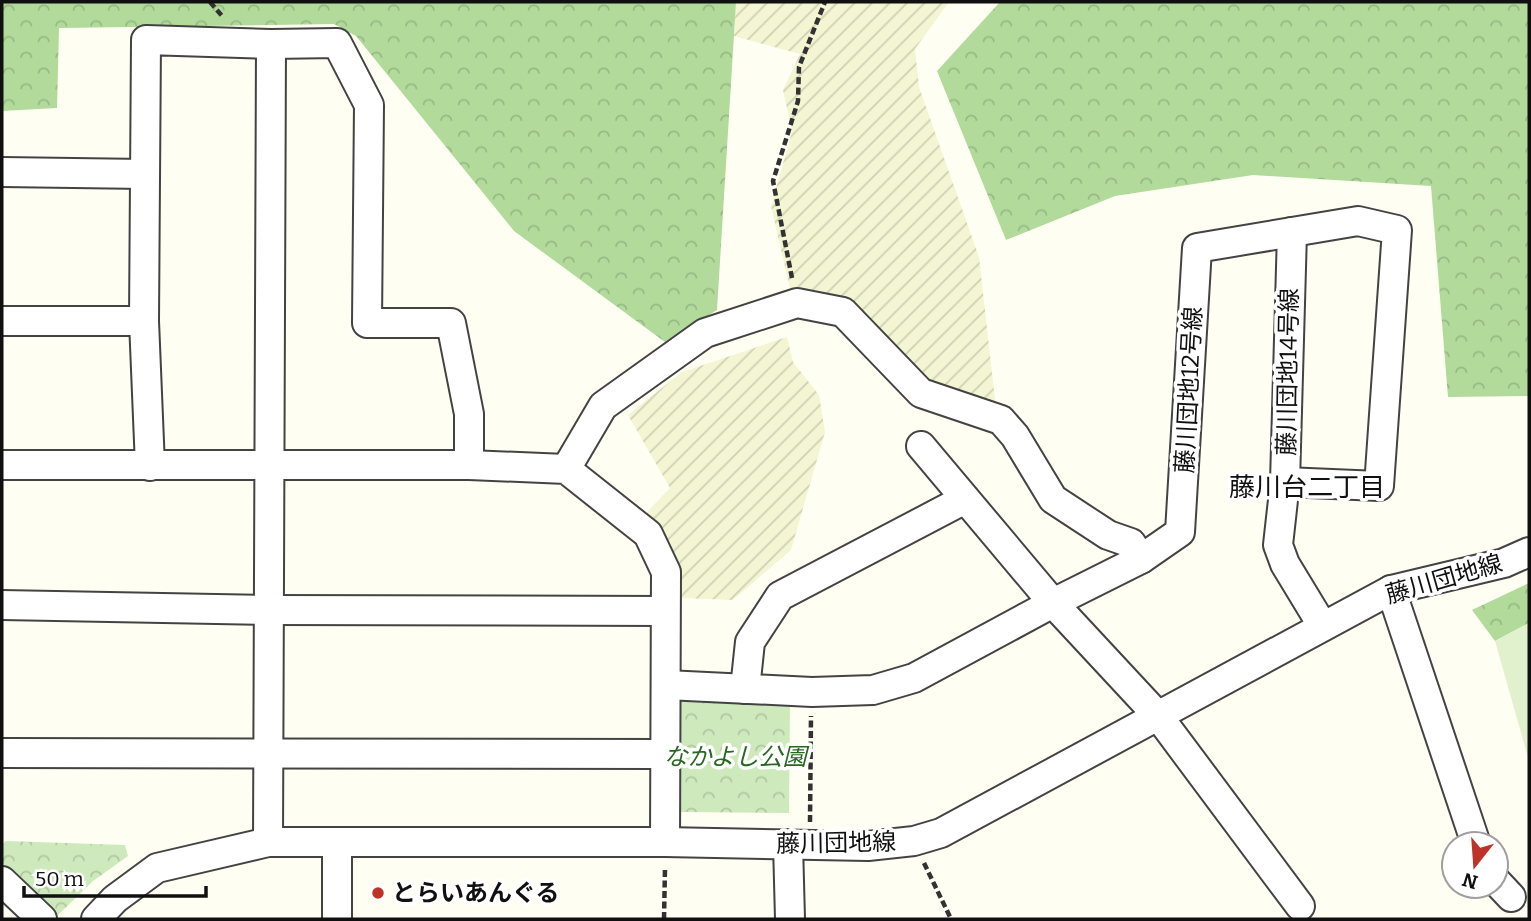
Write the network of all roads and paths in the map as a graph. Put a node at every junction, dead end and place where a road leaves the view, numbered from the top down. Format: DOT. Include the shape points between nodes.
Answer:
graph roads {
  1 [pos="825,2"];
  2 [pos="271,44"];
  3 [pos="2,172"];
  4 [pos="145,174"];
  5 [pos="1292,232"];
  6 [pos="797,303"];
  7 [pos="2,321"];
  8 [pos="144,321"];
  9 [pos="921,446"];
  10 [pos="2,465"];
  11 [pos="469,465"];
  12 [pos="150,466"];
  13 [pos="270,467"];
  14 [pos="566,469"];
  15 [pos="1285,482"];
  16 [pos="965,499"];
  17 [pos="1529,552"];
  18 [pos="1141,559"];
  19 [pos="1391,590"];
  20 [pos="1053,603"];
  21 [pos="2,605"];
  22 [pos="268,610"];
  23 [pos="665,611"];
  24 [pos="1322,625"];
  25 [pos="666,685"];
  26 [pos="745,689"];
  27 [pos="811,692"];
  28 [pos="1159,717"];
  29 [pos="268,751"];
  30 [pos="2,753"];
  31 [pos="663,754"];
  32 [pos="1471,830"];
  33 [pos="914,841"];
  34 [pos="268,842"];
  35 [pos="337,842"];
  36 [pos="665,842"];
  37 [pos="799,844"];
  38 [pos="2,881"];
  39 [pos="1304,915"];
  40 [pos="42,919"];
  41 [pos="96,919"];
  42 [pos="337,919"];
  43 [pos="664,919"];
  44 [pos="790,919"];
  45 [pos="951,919"];
  1 -- 6 [label="path" via="799,67 798,101 773,181"];
  2 -- 4 [label="street" via="146,40"];
  2 -- 11 [label="street" via="337,43 369,105 368,323 451,323 469,414"];
  2 -- 13 [label="street"];
  3 -- 4 [label="street"];
  4 -- 8 [label="street"];
  5 -- 15 [label="street, 藤川団地14号線"];
  5 -- 15 [label="street, 藤川団地12号線" via="1358,221 1397,230 1379,486"];
  5 -- 18 [label="street, 藤川団地12号線" via="1197,248 1180,532"];
  6 -- 14 [label="street" via="705,332 603,406"];
  6 -- 18 [label="street" via="843,312 921,393 1001,420 1053,499 1108,535 1131,543"];
  7 -- 8 [label="street"];
  8 -- 12 [label="street"];
  9 -- 16 [label="street"];
  10 -- 12 [label="street"];
  11 -- 13 [label="street"];
  11 -- 14 [label="street"];
  12 -- 13 [label="street"];
  13 -- 22 [label="street"];
  14 -- 23 [label="street" via="648,534 666,572"];
  15 -- 24 [label="street, 藤川団地14号線" via="1278,545"];
  16 -- 20 [label="street"];
  16 -- 26 [label="street" via="780,596 750,642"];
  17 -- 19 [label="street, 藤川団地線" via="1504,563"];
  18 -- 20 [label="street, 藤川団地12号線"];
  19 -- 24 [label="street, 藤川団地線"];
  19 -- 32 [label="street"];
  20 -- 27 [label="street, 藤川団地12号線" via="914,678 873,690"];
  20 -- 28 [label="street"];
  21 -- 22 [label="street"];
  22 -- 23 [label="street"];
  22 -- 29 [label="street"];
  23 -- 25 [label="street"];
  24 -- 28 [label="street, 藤川団地線"];
  25 -- 26 [label="street, 藤川団地12号線"];
  25 -- 31 [label="street"];
  26 -- 27 [label="street, 藤川団地12号線"];
  27 -- 37 [label="path"];
  28 -- 33 [label="street, 藤川団地線" via="941,833"];
  28 -- 39 [label="street"];
  29 -- 30 [label="street"];
  29 -- 31 [label="street"];
  29 -- 34 [label="street"];
  31 -- 36 [label="street"];
  33 -- 37 [label="street, 藤川団地線" via="868,846"];
  33 -- 45 [label="path"];
  34 -- 35 [label="street, 藤川団地線"];
  34 -- 41 [label="street, 藤川団地線" via="157,869"];
  35 -- 36 [label="street, 藤川団地線"];
  35 -- 42 [label="street"];
  36 -- 37 [label="street, 藤川団地線"];
  36 -- 43 [label="path"];
  37 -- 44 [label="street"];
  38 -- 40 [label="street"];
}
